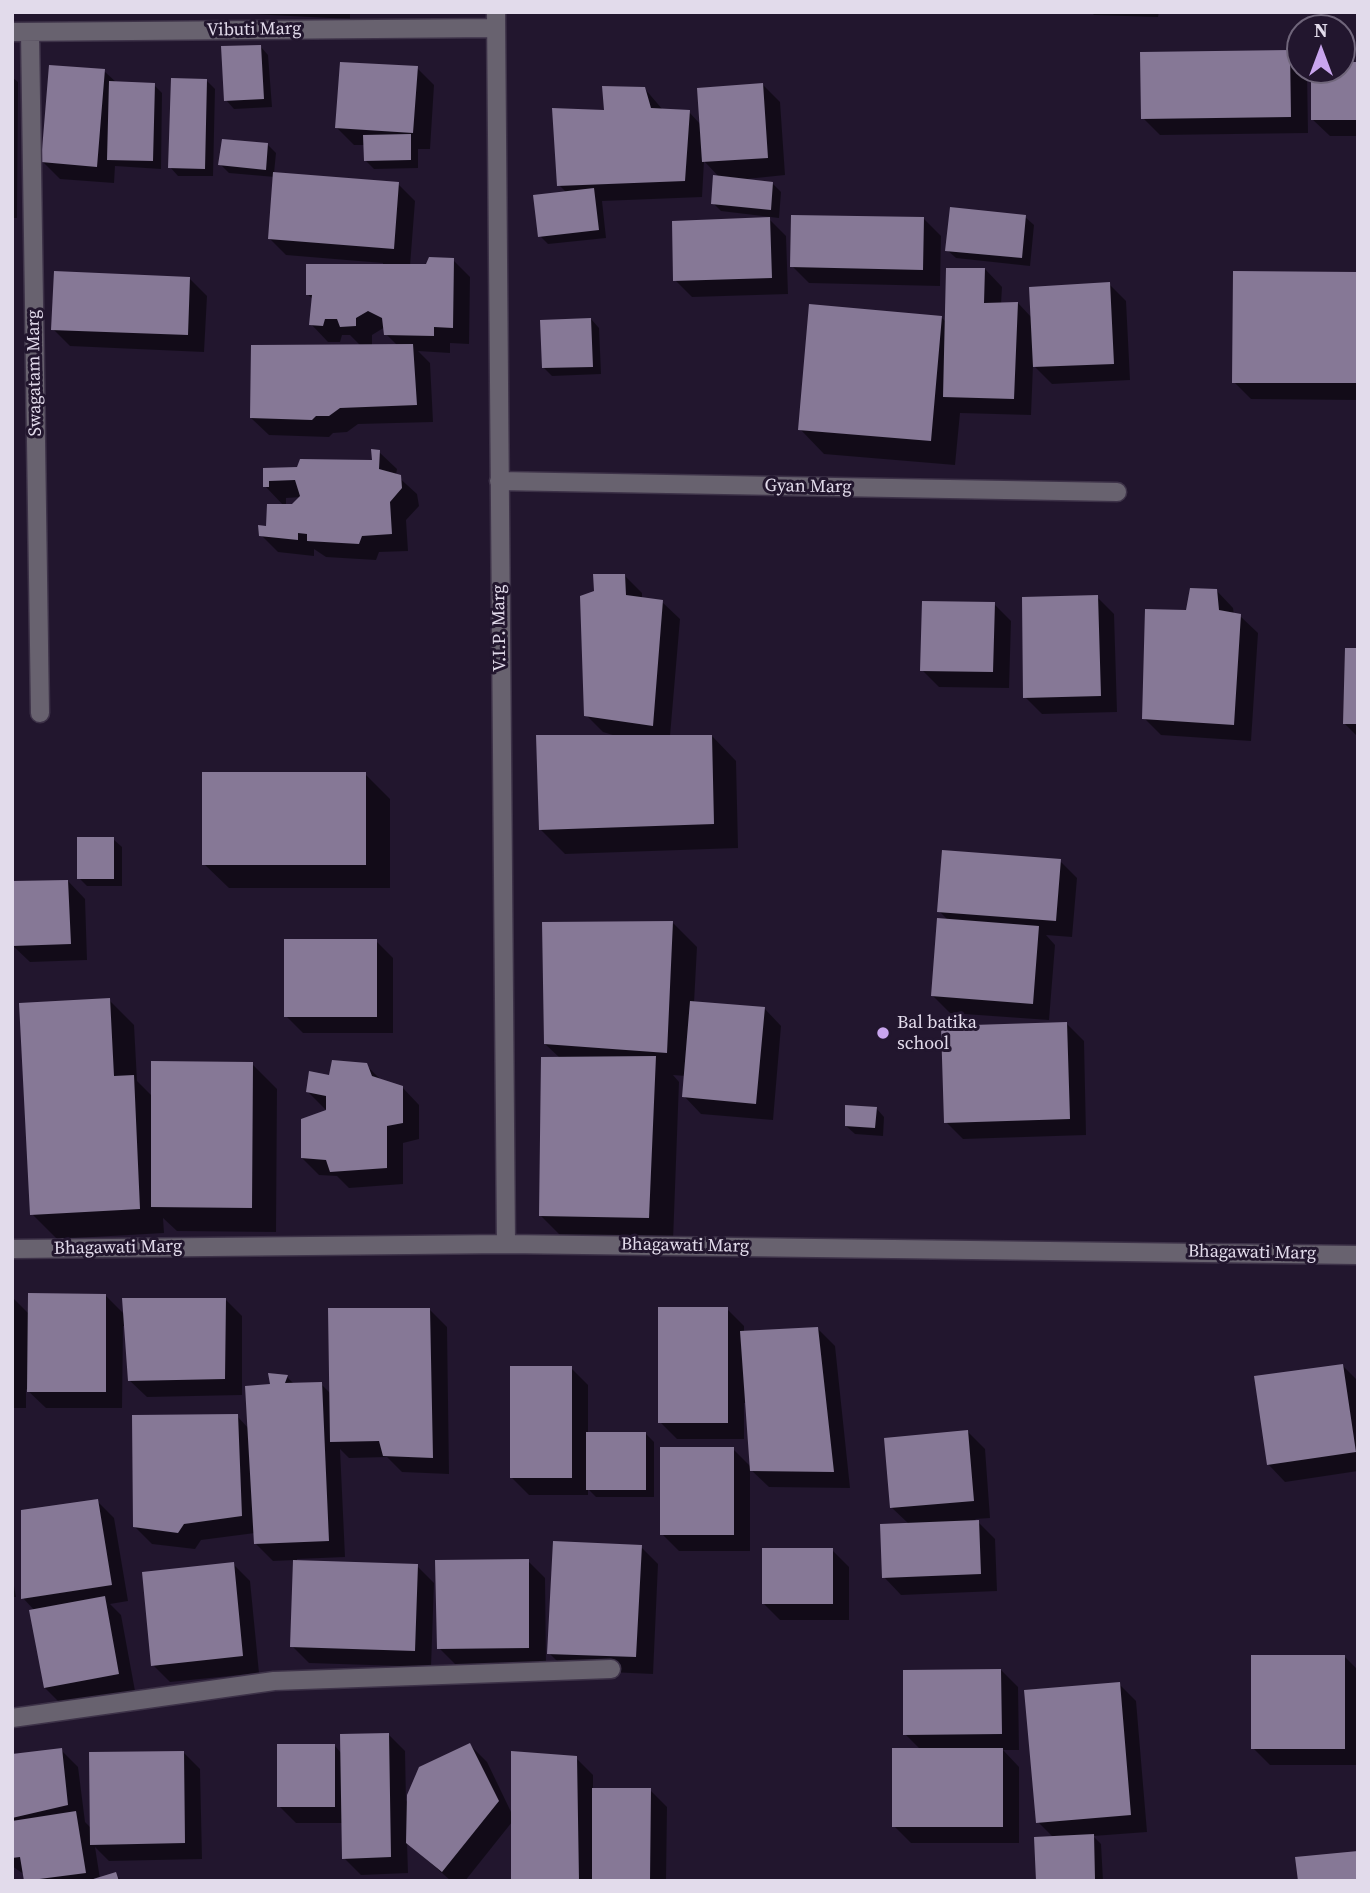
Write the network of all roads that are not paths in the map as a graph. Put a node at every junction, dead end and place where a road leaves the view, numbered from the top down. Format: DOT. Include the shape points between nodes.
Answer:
graph roads {
  1 [pos="496,20"];
  2 [pos="21,32"];
  3 [pos="499,481"];
  4 [pos="1118,492"];
  5 [pos="40,713"];
  6 [pos="506,1244"];
  7 [pos="12,1249"];
  8 [pos="1358,1255"];
  9 [pos="611,1669"];
  10 [pos="12,1718"];
  1 -- 2 [label="street, Vibuti Marg"];
  1 -- 3 [label="street, V.I.P. Marg"];
  2 -- 5 [label="street, Swagatam Marg"];
  3 -- 4 [label="street, Gyan Marg"];
  3 -- 6 [label="street, V.I.P. Marg"];
  6 -- 7 [label="street, Bhagawati Marg"];
  6 -- 8 [label="street, Bhagawati Marg"];
  9 -- 10 [label="street" via="274,1681"];
}
